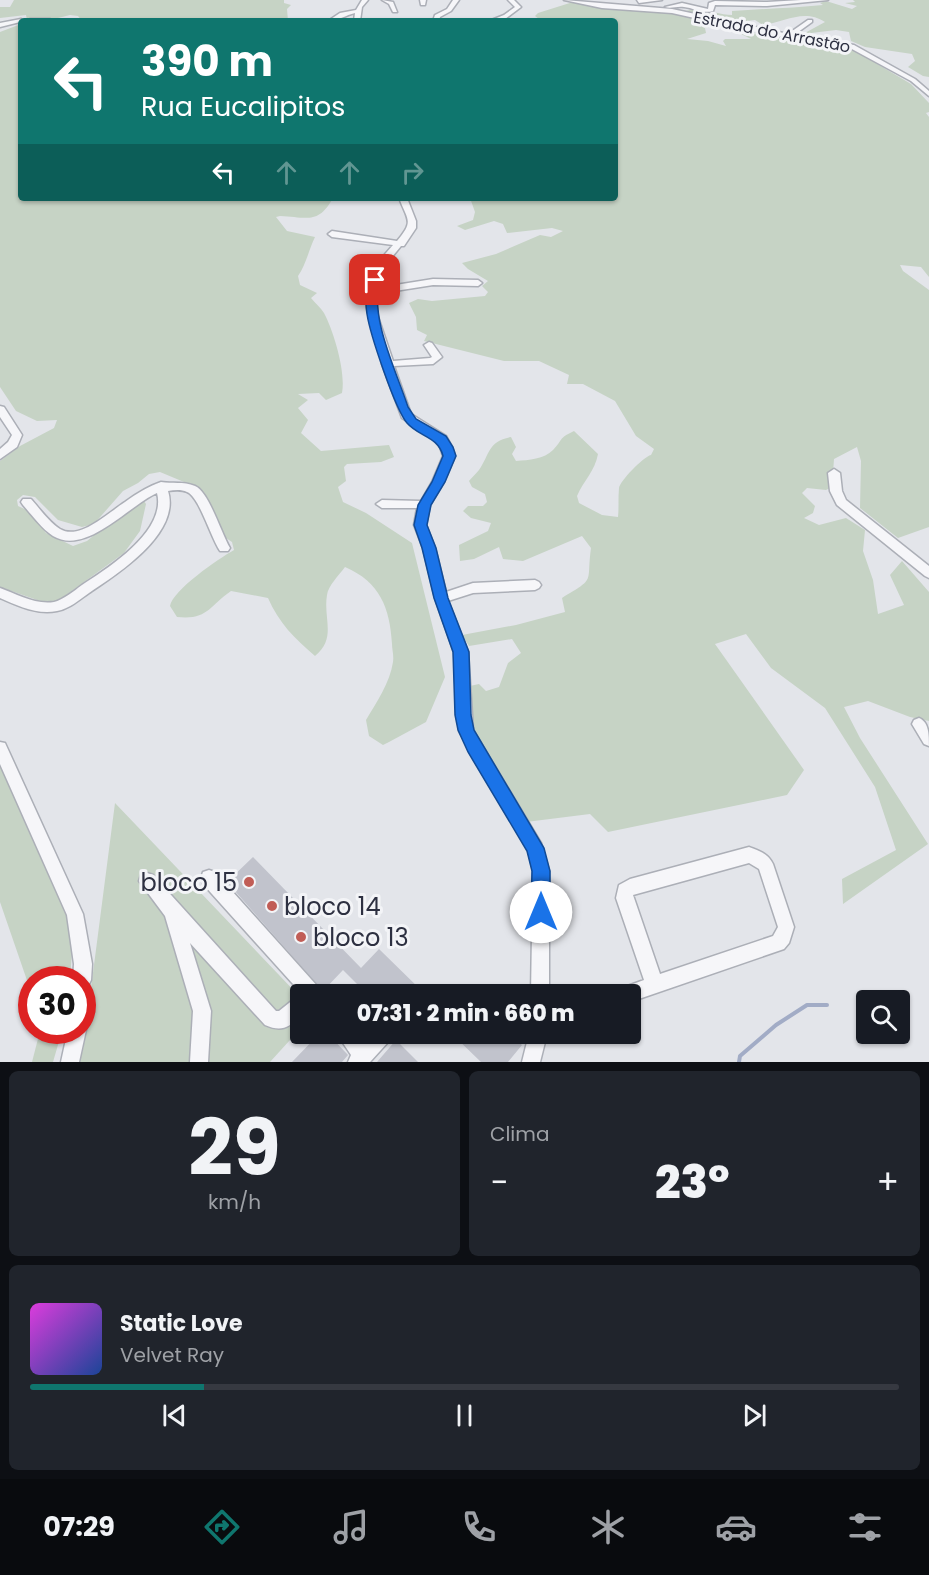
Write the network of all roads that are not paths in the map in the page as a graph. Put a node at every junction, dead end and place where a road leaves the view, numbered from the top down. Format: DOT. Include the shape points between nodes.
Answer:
graph roads {
  1 [pos="364,0"];
  2 [pos="385,0"];
  3 [pos="456,0"];
  4 [pos="512,0"];
  5 [pos="567,0"];
  6 [pos="630,0"];
  7 [pos="658,0"];
  8 [pos="825,0"];
  9 [pos="670,9"];
  10 [pos="357,11"];
  11 [pos="395,11"];
  12 [pos="336,18"];
  13 [pos="357,18"];
  14 [pos="437,18"];
  15 [pos="502,18"];
  16 [pos="810,21"];
  17 [pos="18,22"];
  18 [pos="0,25"];
  19 [pos="789,36"];
  20 [pos="913,80"];
  21 [pos="929,80"];
  22 [pos="929,94"];
  23 [pos="404,201"];
  24 [pos="332,234"];
  25 [pos="401,244"];
  26 [pos="478,283"];
  27 [pos="371,292"];
  28 [pos="429,345"];
  29 [pos="387,364"];
  30 [pos="0,409"];
  31 [pos="0,455"];
  32 [pos="834,473"];
  33 [pos="161,486"];
  34 [pos="27,502"];
  35 [pos="382,504"];
  36 [pos="424,505"];
  37 [pos="224,548"];
  38 [pos="929,573"];
  39 [pos="535,585"];
  40 [pos="0,593"];
  41 [pos="441,598"];
  42 [pos="919,724"];
  43 [pos="929,740"];
  44 [pos="0,748"];
  45 [pos="209,878"];
  46 [pos="147,881"];
  47 [pos="172,911"];
  48 [pos="83,966"];
  49 [pos="304,984"];
  50 [pos="540,984"];
  51 [pos="655,986"];
  52 [pos="641,990"];
  53 [pos="290,1014"];
  54 [pos="74,1044"];
  55 [pos="352,1044"];
  56 [pos="374,1044"];
  57 [pos="536,1044"];
  58 [pos="360,1059"];
  59 [pos="70,1062"];
  60 [pos="199,1062"];
  61 [pos="531,1062"];
  1 -- 10 [label="street"];
  2 -- 11 [label="street"];
  3 -- 14 [label="street"];
  4 -- 15 [label="street" via="518,7"];
  5 -- 9 [label="street, Estrada do Arrastão"];
  6 -- 7 [label="street"];
  7 -- 9 [label="street"];
  8 -- 9 [label="street" via="715,3 708,11 682,5"];
  9 -- 19 [label="street, Estrada do Arrastão"];
  10 -- 12 [label="street"];
  10 -- 13 [label="street"];
  16 -- 19 [label="street"];
  17 -- 18 [label="street"];
  19 -- 20 [label="street, Estrada do Arrastão" via="857,48"];
  20 -- 21 [label="street"];
  20 -- 22 [label="street, Estrada do Arrastão"];
  23 -- 25 [label="street" via="412,228"];
  24 -- 25 [label="street"];
  25 -- 27 [label="street" via="379,268"];
  26 -- 27 [label="street" via="433,282"];
  27 -- 29 [label="street" via="372,314"];
  28 -- 29 [label="street" via="436,357 433,362"];
  29 -- 36 [label="street" via="406,416 447,447 449,456"];
  30 -- 31 [label="street" via="17,435"];
  32 -- 38 [label="street" via="841,502"];
  33 -- 34 [label="street" via="80,536 58,534"];
  33 -- 37 [label="street" via="196,492"];
  33 -- 40 [label="street" via="165,502 161,519 124,563 60,606 38,608"];
  35 -- 36 [label="street"];
  36 -- 41 [label="street" via="420,525"];
  39 -- 41 [label="street" via="473,588"];
  41 -- 50 [label="street" via="461,652 466,730 535,848 541,871"];
  42 -- 43 [label="street"];
  44 -- 48 [label="street" via="75,914"];
  45 -- 49 [label="street"];
  46 -- 47 [label="street"];
  47 -- 53 [label="street" via="266,1015 282,1021"];
  47 -- 60 [label="street" via="202,1011"];
  51 -- 51 [label="street" via="624,898 625,891 749,855 758,858 765,864 786,927 783,937 778,943"];
  51 -- 52 [label="street"];
  54 -- 59 [label="street"];
  55 -- 58 [label="street"];
  56 -- 58 [label="street"];
  57 -- 61 [label="street"];
}
